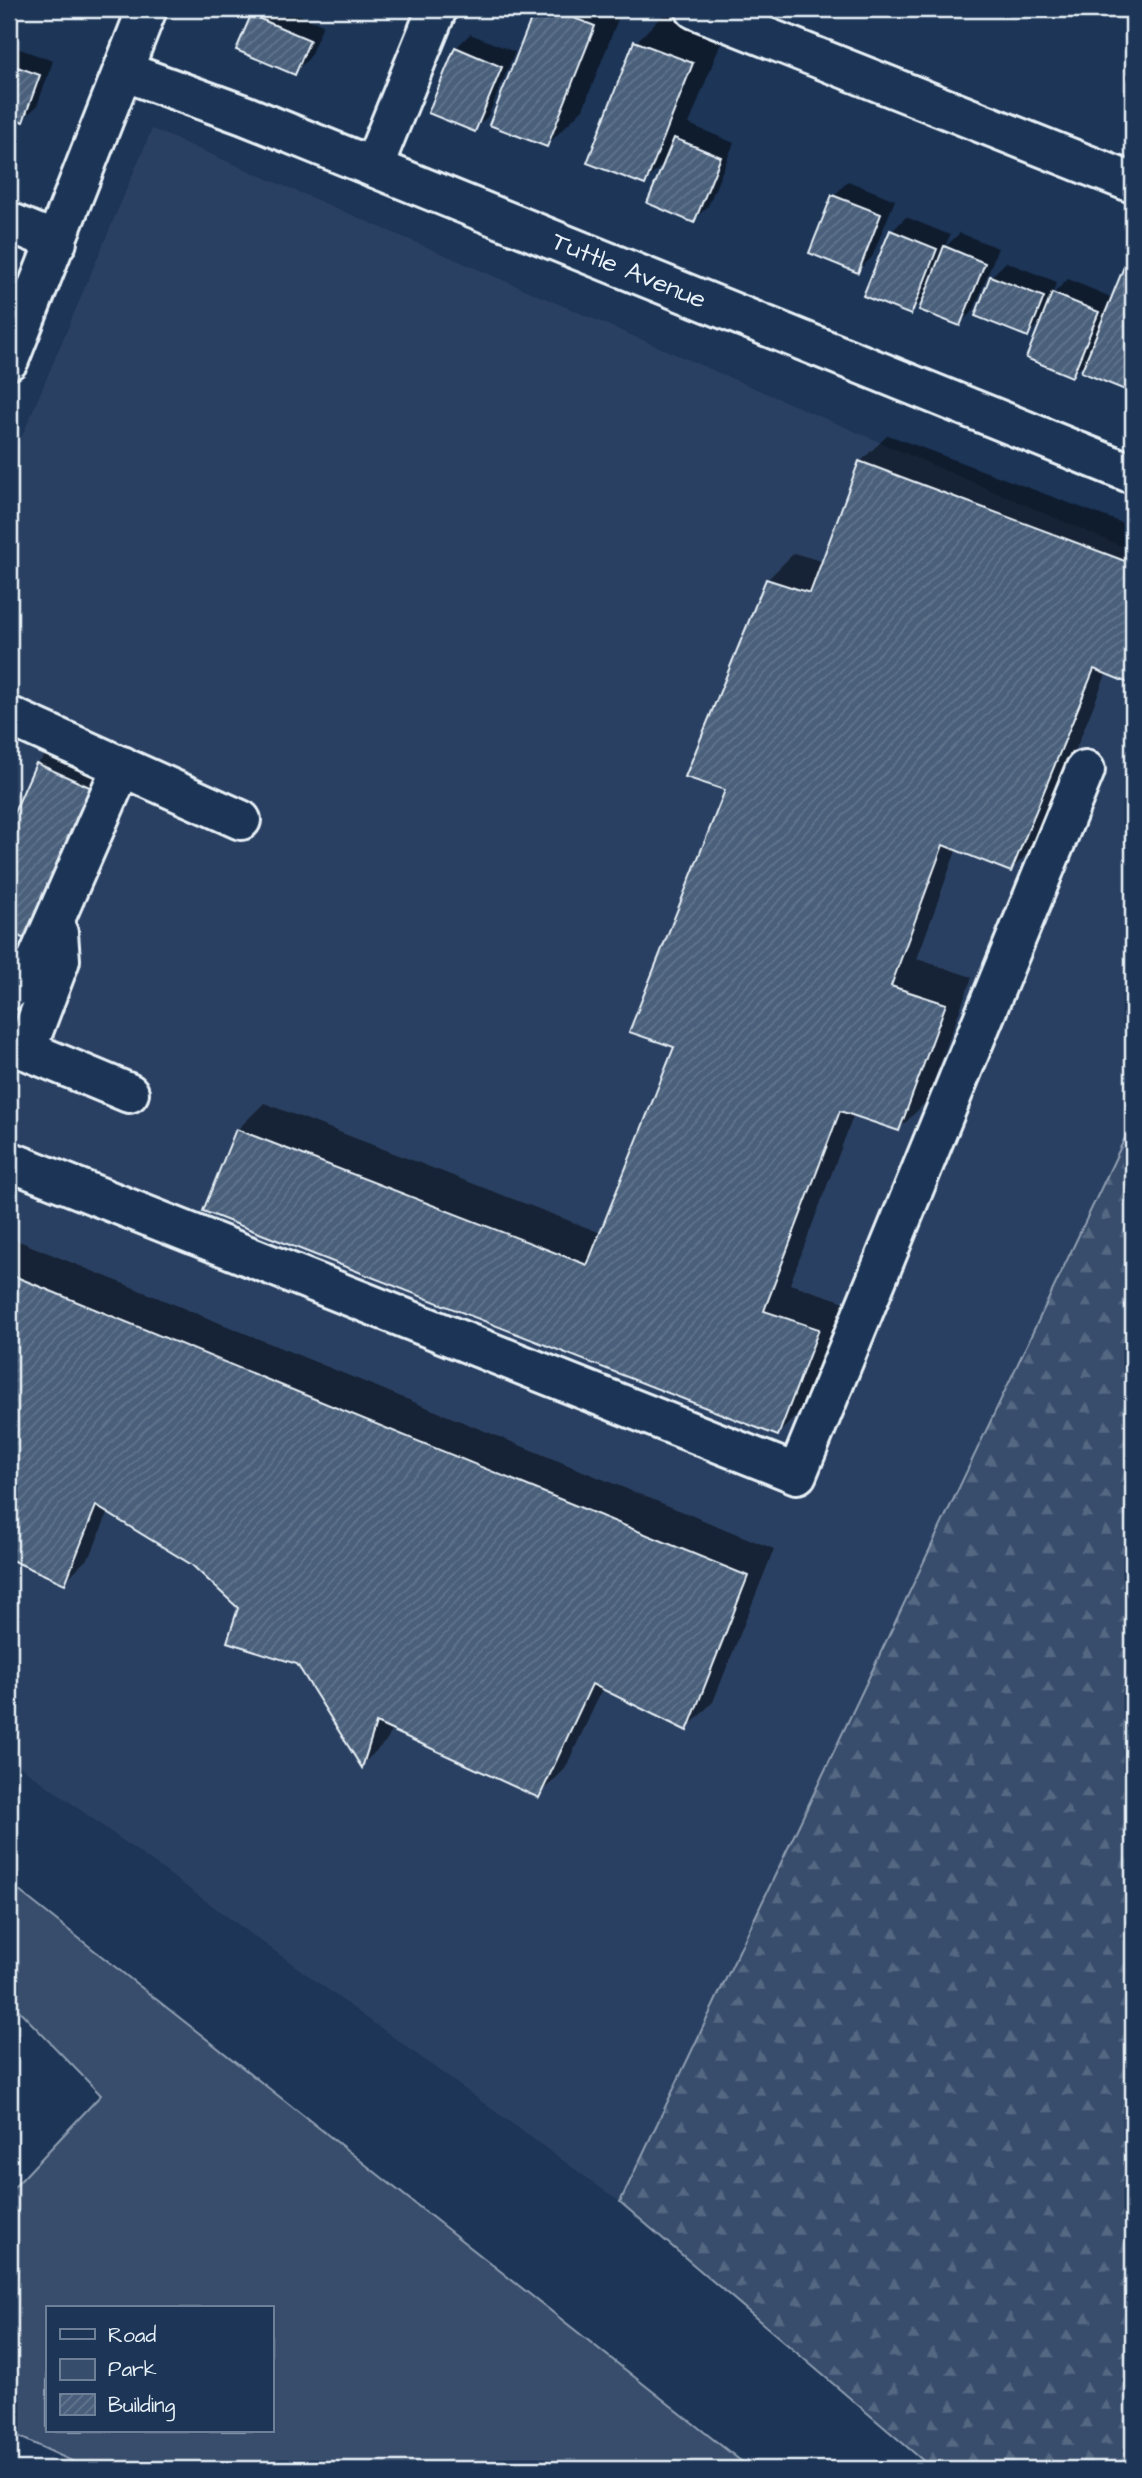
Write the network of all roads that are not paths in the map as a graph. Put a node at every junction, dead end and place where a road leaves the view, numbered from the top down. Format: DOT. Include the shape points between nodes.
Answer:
graph roads {
  1 [pos="147,9"];
  2 [pos="437,9"];
  3 [pos="695,9"];
  4 [pos="123,71"];
  5 [pos="373,167"];
  6 [pos="1133,183"];
  7 [pos="9,222"];
  8 [pos="57,242"];
  9 [pos="9,360"];
  10 [pos="1133,474"];
  11 [pos="9,716"];
  12 [pos="122,766"];
  13 [pos="1085,770"];
  14 [pos="241,820"];
  15 [pos="55,923"];
  16 [pos="9,990"];
  17 [pos="18,1046"];
  18 [pos="129,1093"];
  19 [pos="9,1161"];
  1 -- 4 [label="street"];
  2 -- 5 [label="street"];
  3 -- 6 [label="street"];
  4 -- 5 [label="street, Tuttle Avenue"];
  4 -- 8 [label="street"];
  5 -- 10 [label="street, Tuttle Avenue"];
  7 -- 8 [label="street"];
  8 -- 9 [label="street"];
  11 -- 12 [label="street"];
  12 -- 14 [label="street"];
  12 -- 15 [label="street"];
  13 -- 19 [label="street" via="797,1474"];
  15 -- 16 [label="street" via="23,979"];
  15 -- 17 [label="street" via="60,960"];
  17 -- 18 [label="street"];
}
